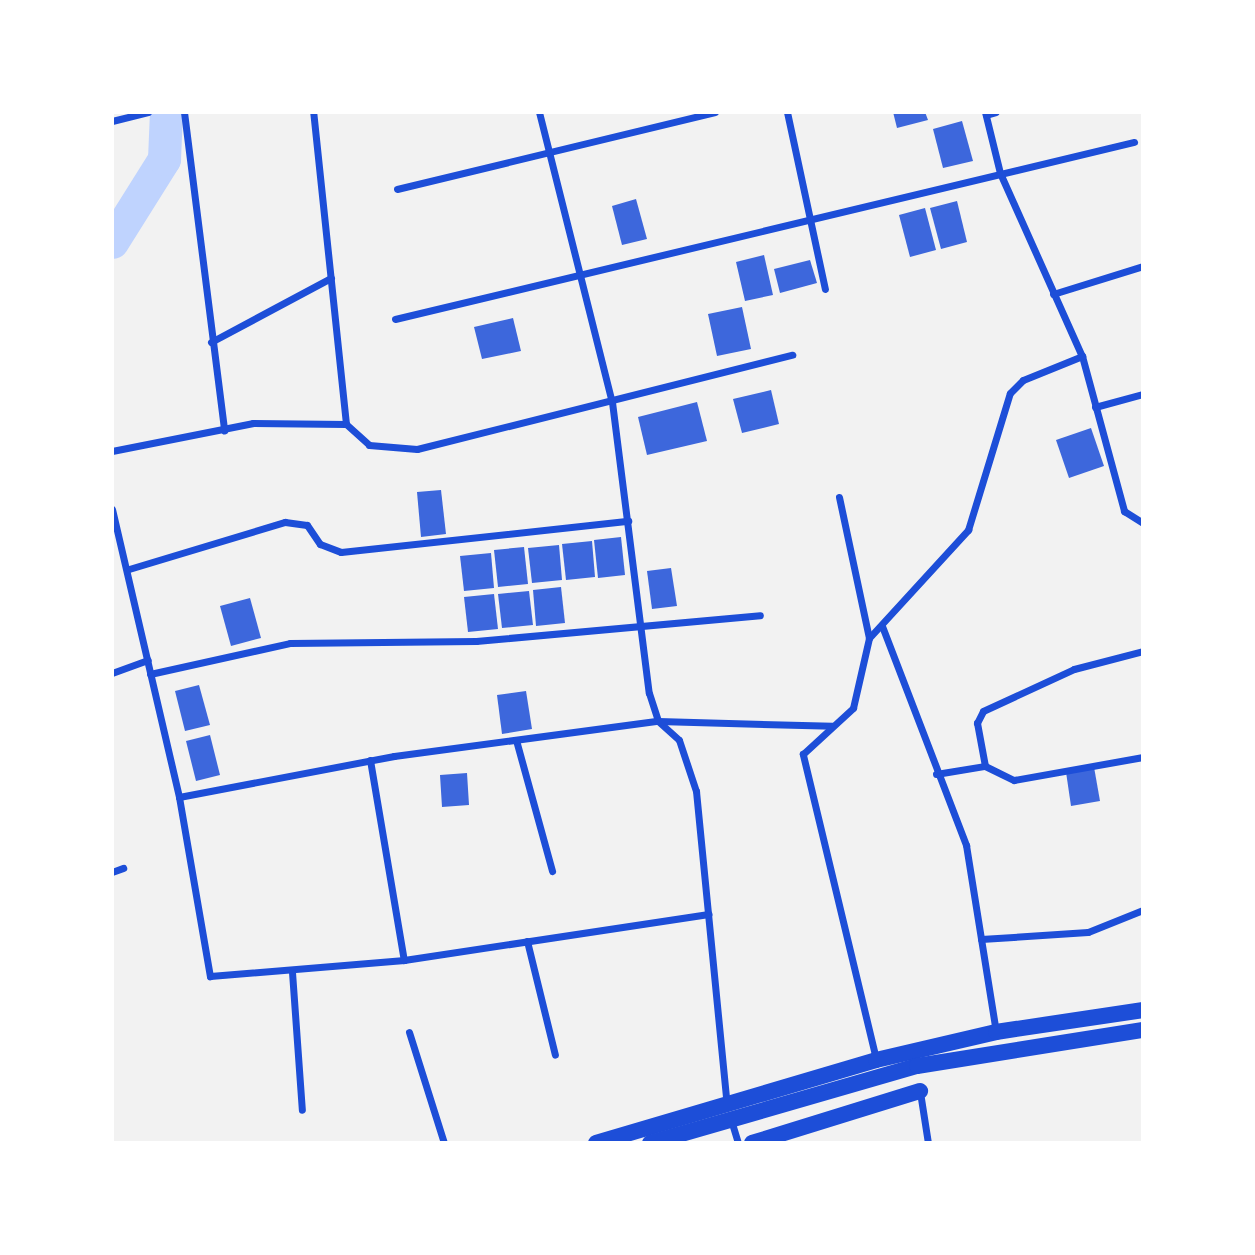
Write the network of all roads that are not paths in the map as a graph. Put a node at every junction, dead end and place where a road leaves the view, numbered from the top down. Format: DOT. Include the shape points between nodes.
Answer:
graph roads {
  1 [pos="148,112"];
  2 [pos="184,112"];
  3 [pos="313,112"];
  4 [pos="539,112"];
  5 [pos="715,112"];
  6 [pos="787,112"];
  7 [pos="996,112"];
  8 [pos="985,113"];
  9 [pos="112,121"];
  10 [pos="1134,142"];
  11 [pos="547,154"];
  12 [pos="1000,173"];
  13 [pos="397,189"];
  14 [pos="814,218"];
  15 [pos="1143,266"];
  16 [pos="579,276"];
  17 [pos="331,278"];
  18 [pos="825,289"];
  19 [pos="1053,294"];
  20 [pos="395,319"];
  21 [pos="211,342"];
  22 [pos="792,355"];
  23 [pos="1082,356"];
  24 [pos="1143,394"];
  25 [pos="612,402"];
  26 [pos="1096,407"];
  27 [pos="346,424"];
  28 [pos="224,430"];
  29 [pos="112,451"];
  30 [pos="839,497"];
  31 [pos="112,509"];
  32 [pos="628,521"];
  33 [pos="1143,523"];
  34 [pos="129,569"];
  35 [pos="761,615"];
  36 [pos="638,621"];
  37 [pos="882,626"];
  38 [pos="869,638"];
  39 [pos="1143,651"];
  40 [pos="148,660"];
  41 [pos="112,673"];
  42 [pos="150,674"];
  43 [pos="658,721"];
  44 [pos="832,726"];
  45 [pos="516,740"];
  46 [pos="1143,757"];
  47 [pos="370,760"];
  48 [pos="985,766"];
  49 [pos="936,774"];
  50 [pos="179,797"];
  51 [pos="123,868"];
  52 [pos="552,871"];
  53 [pos="112,872"];
  54 [pos="1143,910"];
  55 [pos="709,914"];
  56 [pos="981,940"];
  57 [pos="527,941"];
  58 [pos="404,960"];
  59 [pos="292,972"];
  60 [pos="1143,1010"];
  61 [pos="1143,1030"];
  62 [pos="409,1032"];
  63 [pos="996,1032"];
  64 [pos="555,1055"];
  65 [pos="876,1060"];
  66 [pos="920,1091"];
  67 [pos="728,1108"];
  68 [pos="302,1110"];
  69 [pos="444,1143"];
  70 [pos="596,1143"];
  71 [pos="650,1143"];
  72 [pos="737,1143"];
  73 [pos="752,1143"];
  74 [pos="928,1143"];
  1 -- 9 [label="street"];
  2 -- 21 [label="street"];
  3 -- 17 [label="street"];
  4 -- 11 [label="street"];
  5 -- 11 [label="street"];
  6 -- 14 [label="street"];
  7 -- 8 [label="street"];
  8 -- 12 [label="street"];
  10 -- 12 [label="street"];
  11 -- 13 [label="street"];
  11 -- 16 [label="street"];
  12 -- 14 [label="street"];
  12 -- 19 [label="street"];
  14 -- 16 [label="street"];
  14 -- 18 [label="street"];
  15 -- 19 [label="street"];
  16 -- 20 [label="street"];
  16 -- 25 [label="street"];
  17 -- 21 [label="street"];
  17 -- 27 [label="street"];
  19 -- 23 [label="street"];
  21 -- 28 [label="street"];
  22 -- 25 [label="street"];
  23 -- 26 [label="street"];
  23 -- 37 [label="street" via="1023,380 1010,393 968,530"];
  24 -- 26 [label="street"];
  25 -- 27 [label="street" via="417,449 369,444"];
  25 -- 32 [label="street"];
  26 -- 33 [label="street" via="1124,510"];
  27 -- 28 [label="street" via="253,424"];
  28 -- 29 [label="street"];
  30 -- 38 [label="street"];
  31 -- 34 [label="street"];
  32 -- 34 [label="street" via="341,552 320,544 307,525 285,522"];
  32 -- 36 [label="street"];
  34 -- 40 [label="street"];
  35 -- 36 [label="street"];
  36 -- 42 [label="street" via="476,641 290,643"];
  36 -- 43 [label="street"];
  37 -- 38 [label="street"];
  37 -- 49 [label="street"];
  38 -- 44 [label="street" via="853,708"];
  39 -- 48 [label="street" via="1074,669 983,711 977,723"];
  40 -- 41 [label="street"];
  40 -- 42 [label="street"];
  42 -- 50 [label="street"];
  43 -- 44 [label="street"];
  43 -- 45 [label="street"];
  43 -- 55 [label="street" via="679,740 689,761"];
  44 -- 65 [label="street" via="806,747 804,762"];
  45 -- 47 [label="street"];
  45 -- 52 [label="street"];
  46 -- 48 [label="street" via="1014,780"];
  47 -- 50 [label="street"];
  47 -- 58 [label="street"];
  48 -- 49 [label="street"];
  49 -- 56 [label="street" via="966,845"];
  50 -- 59 [label="street" via="210,976"];
  51 -- 53 [label="street"];
  54 -- 56 [label="street" via="1088,932"];
  55 -- 57 [label="street"];
  55 -- 67 [label="street"];
  56 -- 63 [label="street"];
  57 -- 58 [label="street"];
  57 -- 64 [label="street"];
  58 -- 59 [label="street"];
  59 -- 68 [label="street"];
  60 -- 63 [label="main road"];
  61 -- 67 [label="main road" via="917,1066"];
  62 -- 69 [label="street"];
  63 -- 65 [label="main road"];
  65 -- 67 [label="main road"];
  66 -- 73 [label="main road"];
  66 -- 74 [label="street"];
  67 -- 70 [label="main road"];
  67 -- 71 [label="main road"];
  67 -- 72 [label="street"];
}
